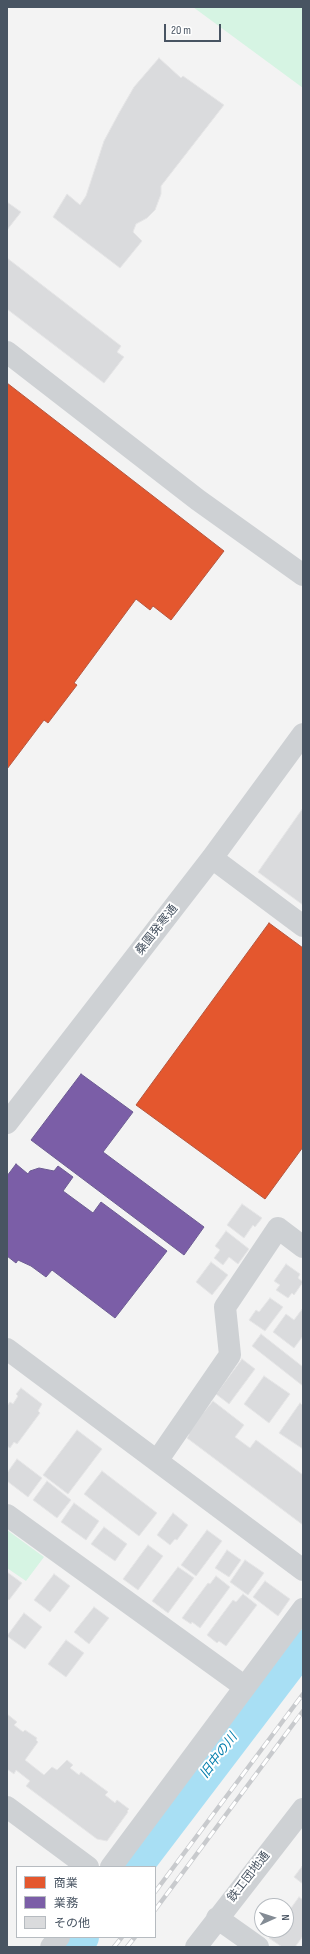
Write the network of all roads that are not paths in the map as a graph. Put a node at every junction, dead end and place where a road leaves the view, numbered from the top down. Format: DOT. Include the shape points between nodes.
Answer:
graph roads {
  1 [pos="7,352"];
  2 [pos="303,576"];
  3 [pos="303,734"];
  4 [pos="212,858"];
  5 [pos="303,926"];
  6 [pos="7,1123"];
  7 [pos="303,1247"];
  8 [pos="7,1349"];
  9 [pos="156,1461"];
  10 [pos="7,1515"];
  11 [pos="303,1570"];
  12 [pos="303,1609"];
  13 [pos="245,1687"];
  14 [pos="7,1807"];
  15 [pos="303,1808"];
  16 [pos="87,1866"];
  17 [pos="112,1866"];
  18 [pos="218,1918"];
  19 [pos="58,1938"];
  20 [pos="51,1947"];
  21 [pos="196,1947"];
  22 [pos="258,1947"];
  1 -- 2 [label="street" via="198,500"];
  3 -- 4 [label="street, 桑園発寒通"];
  4 -- 5 [label="street"];
  4 -- 6 [label="street, 桑園発寒通"];
  7 -- 9 [label="street" via="278,1228 225,1307 230,1355"];
  8 -- 9 [label="street"];
  9 -- 11 [label="street"];
  10 -- 13 [label="street"];
  12 -- 13 [label="street"];
  13 -- 17 [label="street"];
  14 -- 16 [label="street"];
  15 -- 18 [label="street, 鉄工団地通"];
  18 -- 21 [label="street, 鉄工団地通"];
  18 -- 22 [label="street"];
  19 -- 20 [label="street"];
}
